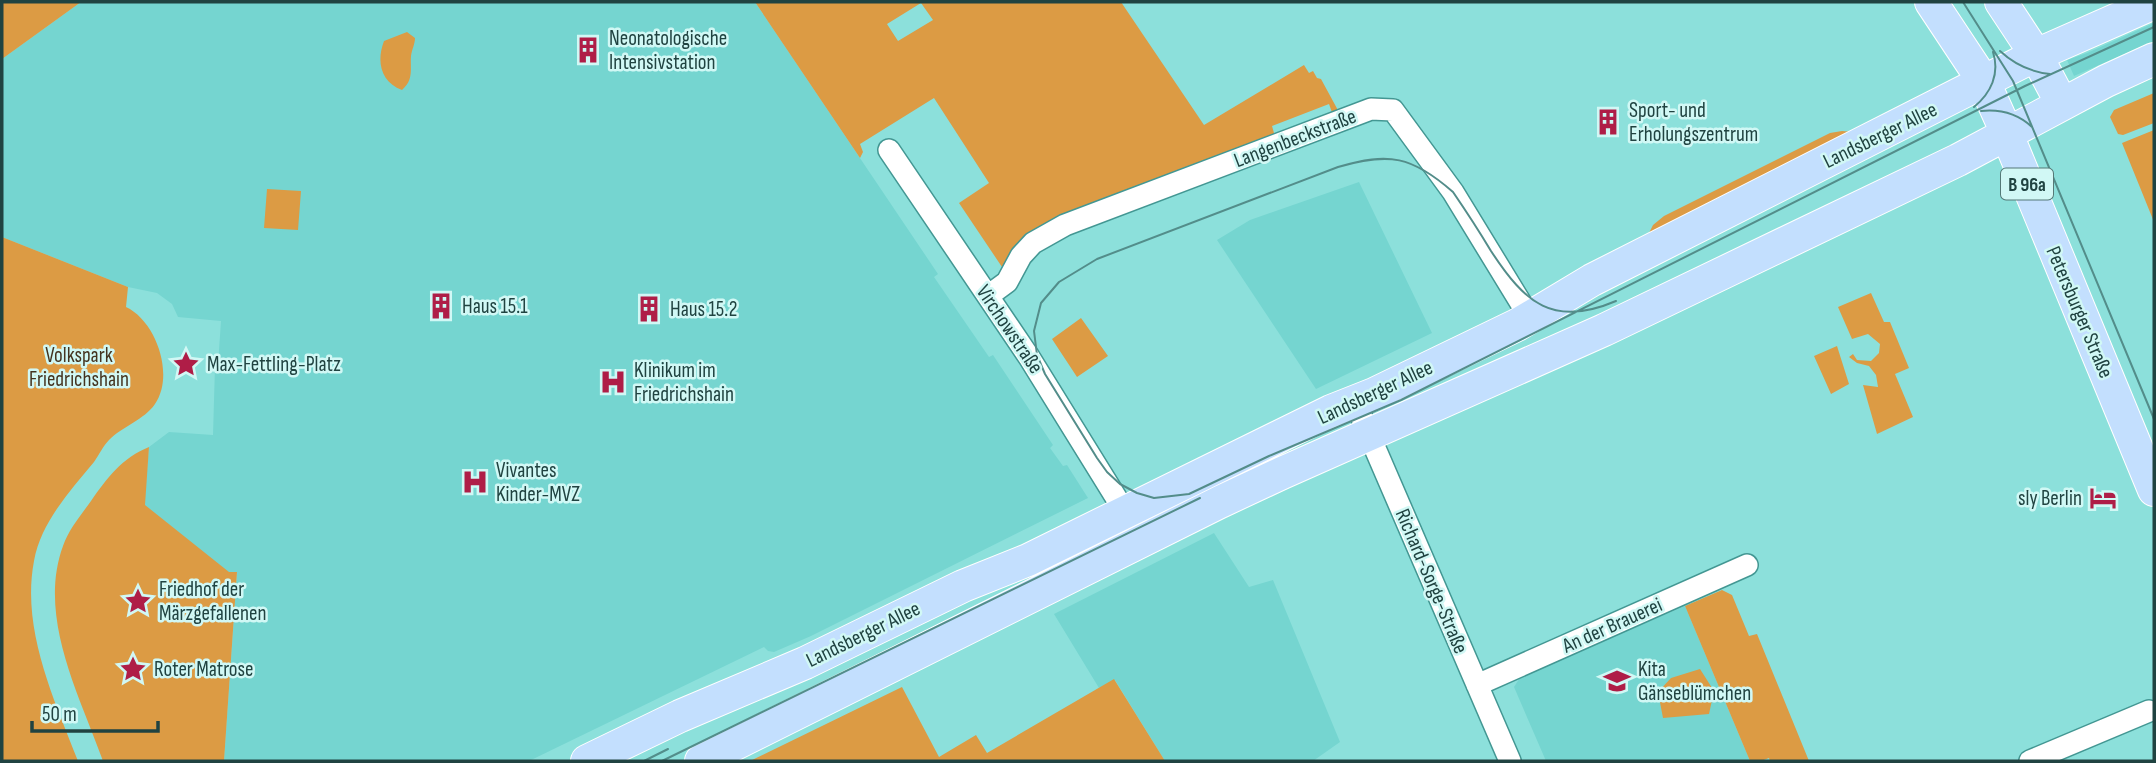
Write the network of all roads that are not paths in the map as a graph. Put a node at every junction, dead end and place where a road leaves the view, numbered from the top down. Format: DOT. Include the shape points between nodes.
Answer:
graph roads {
  1 [pos="1931,2"];
  2 [pos="2001,2"];
  3 [pos="2154,3"];
  4 [pos="2036,55"];
  5 [pos="2154,59"];
  6 [pos="1984,82"];
  7 [pos="2062,104"];
  8 [pos="2007,134"];
  9 [pos="889,150"];
  10 [pos="988,296"];
  11 [pos="1525,311"];
  12 [pos="1355,401"];
  13 [pos="1371,435"];
  14 [pos="2154,490"];
  15 [pos="1125,512"];
  16 [pos="1747,565"];
  17 [pos="1476,685"];
  18 [pos="2149,711"];
  19 [pos="621,754"];
  20 [pos="587,761"];
  21 [pos="701,761"];
  22 [pos="1510,761"];
  23 [pos="2030,761"];
  1 -- 6 [label="main road, B 96a"];
  2 -- 4 [label="main road"];
  3 -- 4 [label="main road, Landsberger Allee"];
  4 -- 6 [label="main road, Landsberger Allee"];
  4 -- 7 [label="main road"];
  5 -- 7 [label="main road, Landsberger Allee"];
  6 -- 8 [label="main road, B 96a"];
  6 -- 11 [label="main road, Landsberger Allee"];
  7 -- 8 [label="main road, Landsberger Allee"];
  8 -- 13 [label="main road, Landsberger Allee" via="1604,330"];
  8 -- 14 [label="main road, Petersburger Straße / B 96a"];
  9 -- 10 [label="street, Virchowstraße"];
  10 -- 11 [label="street, Langenbeckstraße" via="1007,282 1033,243 1065,225 1371,109 1393,110 1453,192"];
  10 -- 15 [label="street, Virchowstraße"];
  11 -- 12 [label="main road, Landsberger Allee"];
  12 -- 13 [label="street, Richard-Sorge-Straße"];
  12 -- 15 [label="main road, Landsberger Allee"];
  13 -- 17 [label="street, Richard-Sorge-Straße"];
  13 -- 21 [label="main road, Landsberger Allee" via="1020,600"];
  15 -- 19 [label="main road, Landsberger Allee" via="805,663 680,716"];
  16 -- 17 [label="street, An der Brauerei"];
  17 -- 22 [label="street, Richard-Sorge-Straße"];
  18 -- 23 [label="street"];
  19 -- 20 [label="main road, Landsberger Allee"];
}
